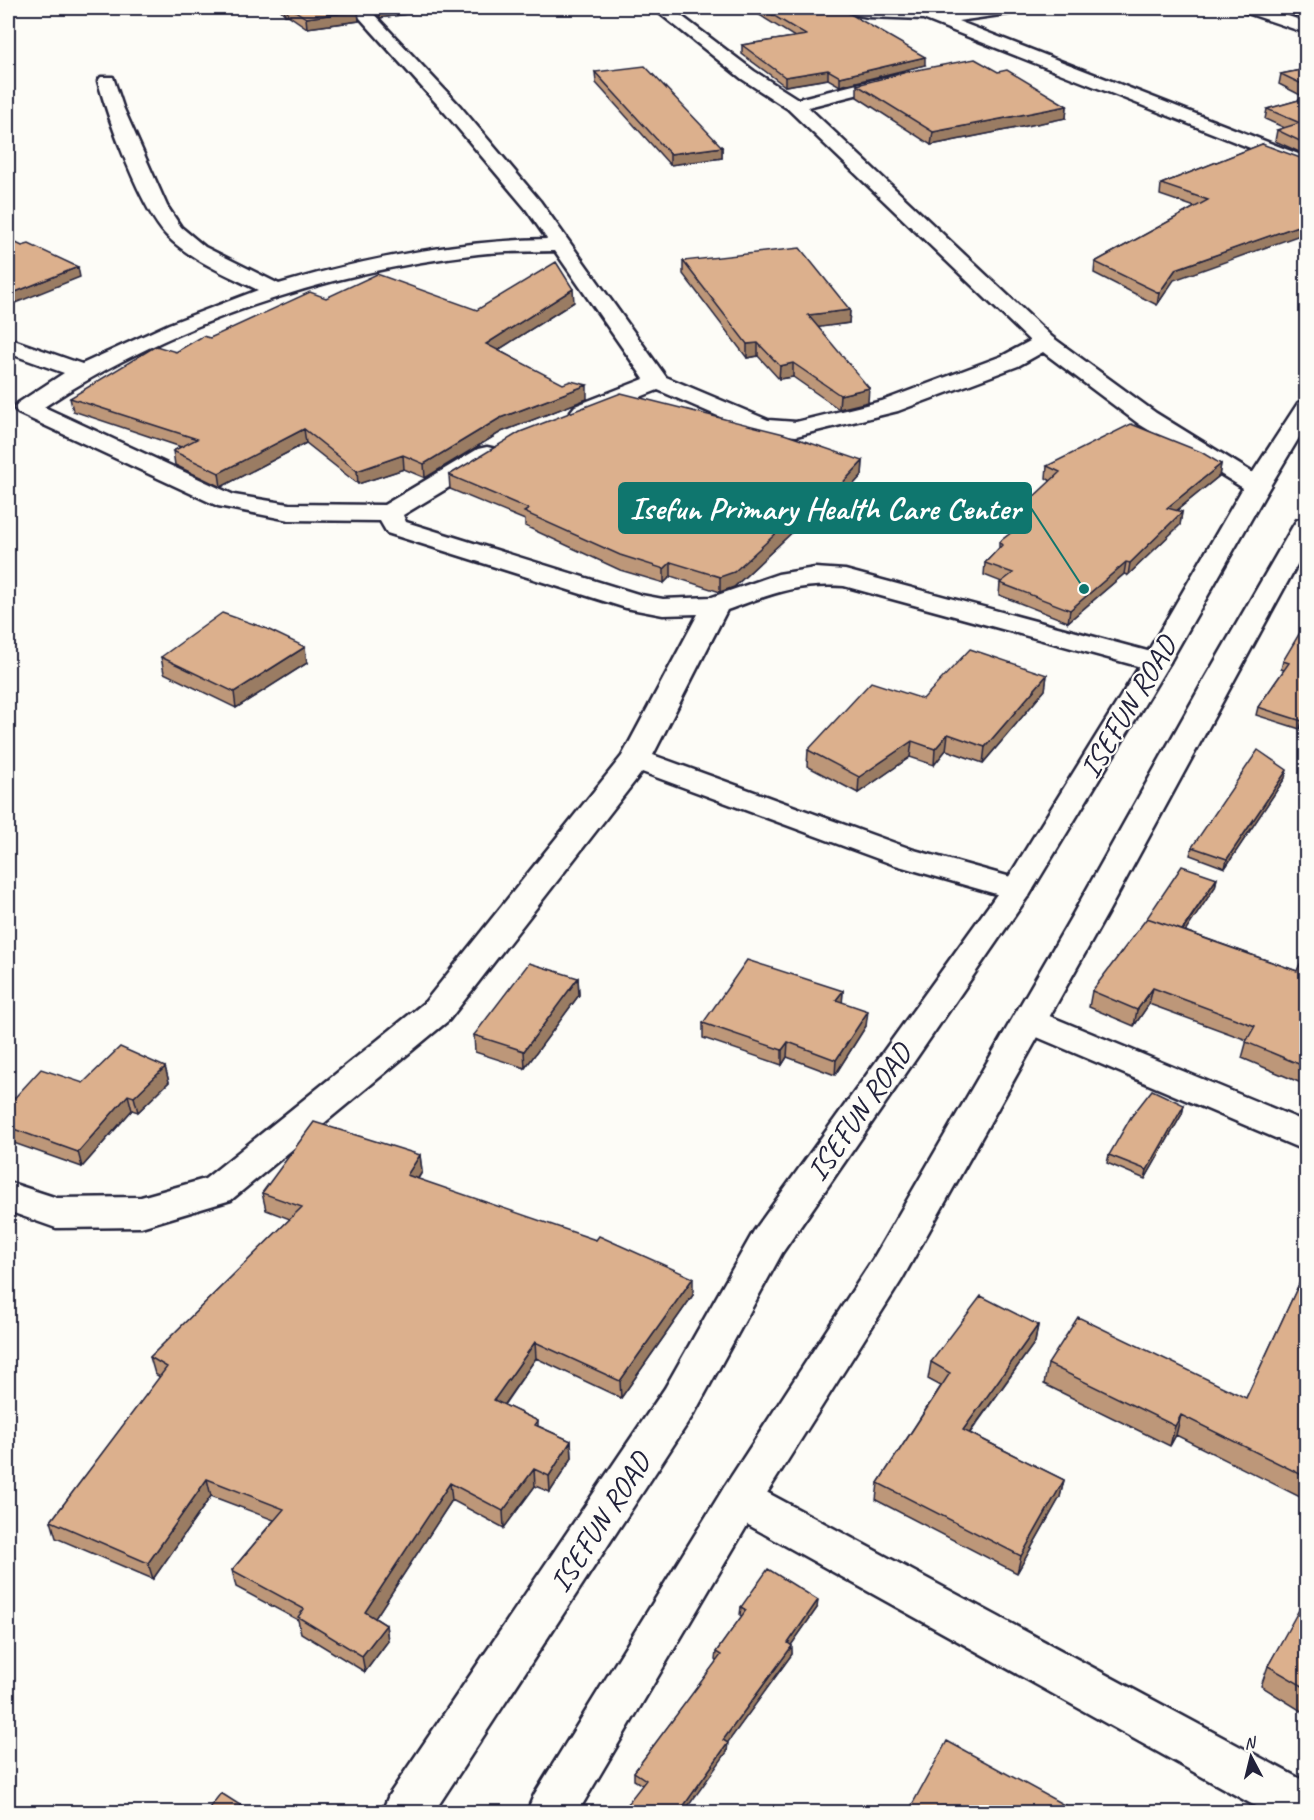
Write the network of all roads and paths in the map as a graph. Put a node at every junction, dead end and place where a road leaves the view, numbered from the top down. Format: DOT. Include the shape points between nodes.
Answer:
graph roads {
  1 [pos="359,8"];
  2 [pos="849,8"];
  3 [pos="1014,8"];
  4 [pos="1250,8"];
  5 [pos="669,9"];
  6 [pos="936,19"];
  7 [pos="1306,28"];
  8 [pos="1022,53"];
  9 [pos="988,60"];
  10 [pos="920,74"];
  11 [pos="107,81"];
  12 [pos="795,105"];
  13 [pos="1306,164"];
  14 [pos="560,244"];
  15 [pos="276,291"];
  16 [pos="1044,342"];
  17 [pos="8,345"];
  18 [pos="1010,361"];
  19 [pos="83,372"];
  20 [pos="1081,374"];
  21 [pos="658,382"];
  22 [pos="1306,408"];
  23 [pos="563,419"];
  24 [pos="511,439"];
  25 [pos="1257,486"];
  26 [pos="389,513"];
  27 [pos="1306,526"];
  28 [pos="716,605"];
  29 [pos="1156,662"];
  30 [pos="636,759"];
  31 [pos="1017,889"];
  32 [pos="1030,1020"];
  33 [pos="1306,1137"];
  34 [pos="8,1196"];
  35 [pos="740,1499"];
  36 [pos="1306,1808"];
  37 [pos="406,1812"];
  38 [pos="551,1812"];
  1 -- 14 [label="street" via="453,110 533,205"];
  2 -- 6 [label="street"];
  3 -- 6 [label="street"];
  4 -- 7 [label="street"];
  5 -- 12 [label="street" via="748,75"];
  6 -- 8 [label="street"];
  8 -- 9 [label="street"];
  8 -- 13 [label="street"];
  10 -- 12 [label="street"];
  11 -- 15 [label="street" via="114,107 157,206 174,231 198,251"];
  12 -- 16 [label="street"];
  14 -- 15 [label="street" via="479,248 405,259"];
  14 -- 21 [label="street"];
  15 -- 19 [label="street"];
  16 -- 18 [label="street"];
  16 -- 20 [label="street"];
  17 -- 19 [label="street"];
  18 -- 20 [label="street"];
  18 -- 21 [label="street" via="891,406 796,429 764,427"];
  19 -- 26 [label="street" via="26,408 227,501 289,512"];
  20 -- 25 [label="street" via="1158,428"];
  21 -- 23 [label="street"];
  22 -- 25 [label="street, ISEFUN ROAD"];
  24 -- 26 [label="street"];
  25 -- 29 [label="street, ISEFUN ROAD"];
  26 -- 28 [label="street" via="396,528 636,602 663,607"];
  27 -- 32 [label="street"];
  28 -- 29 [label="street" via="778,582 815,576 845,578"];
  28 -- 30 [label="street"];
  29 -- 31 [label="street, ISEFUN ROAD"];
  30 -- 31 [label="street" via="903,857"];
  30 -- 34 [label="street" via="437,1011 218,1190 141,1212 56,1213"];
  31 -- 37 [label="street, ISEFUN ROAD" via="768,1242 680,1400"];
  32 -- 33 [label="street"];
  32 -- 35 [label="street" via="887,1270"];
  35 -- 36 [label="street"];
  35 -- 38 [label="street"];
}
